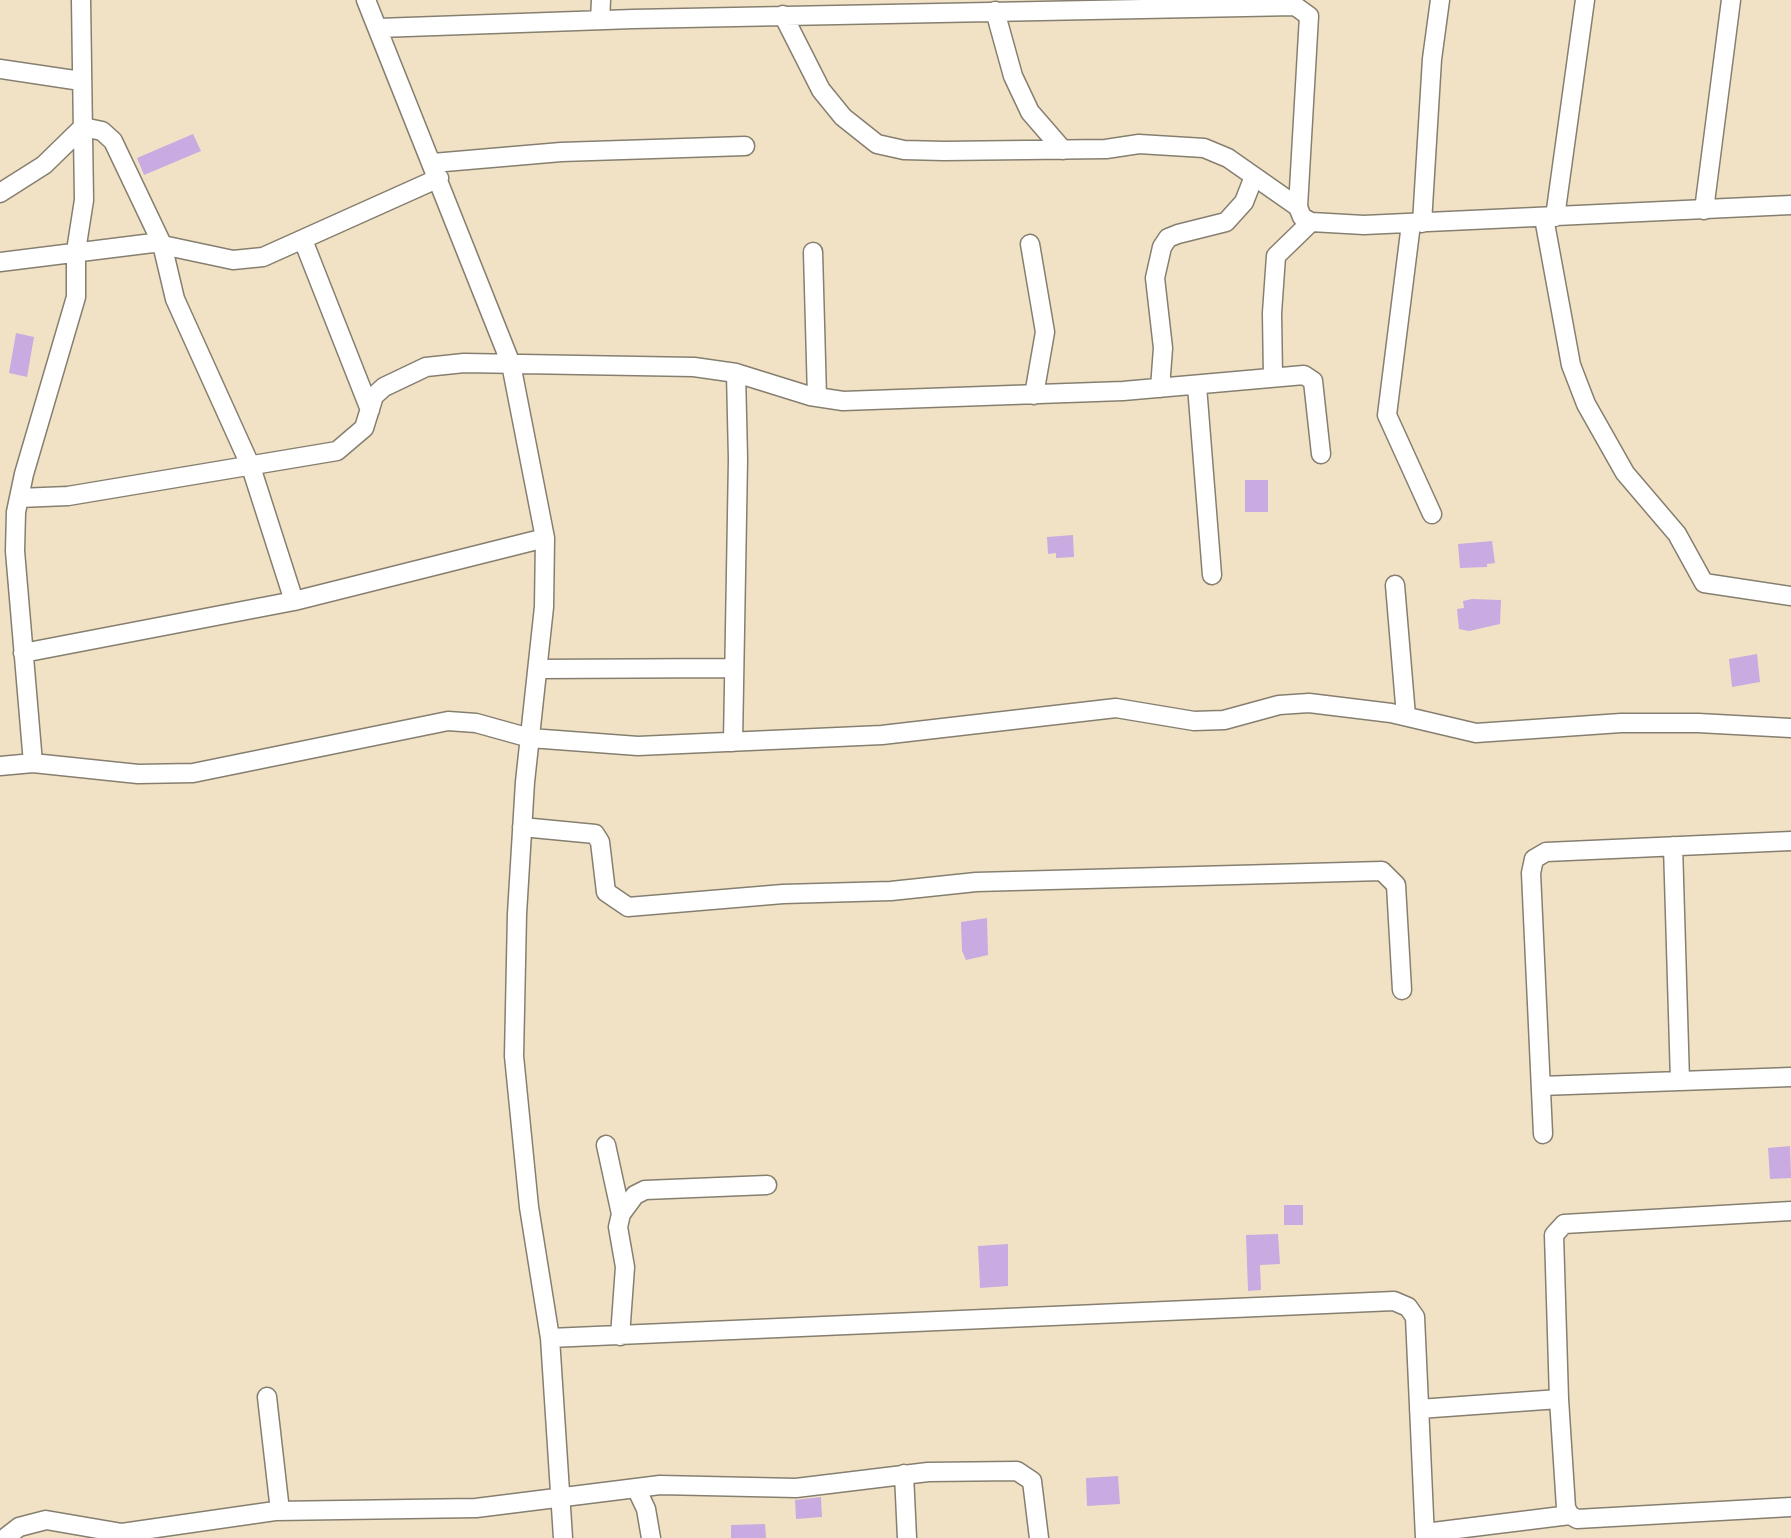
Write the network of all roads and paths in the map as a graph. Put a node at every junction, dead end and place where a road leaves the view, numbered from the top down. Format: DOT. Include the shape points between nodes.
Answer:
graph roads {
  1 [pos="81,0"];
  2 [pos="366,0"];
  3 [pos="601,0"];
  4 [pos="1440,0"];
  5 [pos="1585,0"];
  6 [pos="1731,0"];
  7 [pos="1279,3"];
  8 [pos="876,7"];
  9 [pos="995,11"];
  10 [pos="783,15"];
  11 [pos="600,20"];
  12 [pos="379,28"];
  13 [pos="0,69"];
  14 [pos="81,81"];
  15 [pos="83,127"];
  16 [pos="745,146"];
  17 [pos="1063,150"];
  18 [pos="436,171"];
  19 [pos="1253,179"];
  20 [pos="0,193"];
  21 [pos="1791,205"];
  22 [pos="1298,207"];
  23 [pos="1704,210"];
  24 [pos="1549,217"];
  25 [pos="1311,222"];
  26 [pos="1417,223"];
  27 [pos="303,240"];
  28 [pos="162,244"];
  29 [pos="1030,244"];
  30 [pos="76,251"];
  31 [pos="813,252"];
  32 [pos="0,262"];
  33 [pos="511,364"];
  34 [pos="736,373"];
  35 [pos="1273,377"];
  36 [pos="1197,386"];
  37 [pos="1160,388"];
  38 [pos="1034,395"];
  39 [pos="817,397"];
  40 [pos="370,410"];
  41 [pos="1321,454"];
  42 [pos="251,467"];
  43 [pos="19,498"];
  44 [pos="1432,514"];
  45 [pos="545,538"];
  46 [pos="8,566"];
  47 [pos="1212,575"];
  48 [pos="1395,585"];
  49 [pos="1791,596"];
  50 [pos="294,601"];
  51 [pos="23,653"];
  52 [pos="732,668"];
  53 [pos="538,669"];
  54 [pos="1406,716"];
  55 [pos="1791,728"];
  56 [pos="530,738"];
  57 [pos="733,742"];
  58 [pos="33,763"];
  59 [pos="0,766"];
  60 [pos="522,827"];
  61 [pos="1791,841"];
  62 [pos="1673,846"];
  63 [pos="1402,990"];
  64 [pos="1791,1077"];
  65 [pos="1680,1081"];
  66 [pos="1541,1086"];
  67 [pos="1543,1134"];
  68 [pos="606,1145"];
  69 [pos="767,1185"];
  70 [pos="1791,1211"];
  71 [pos="621,1214"];
  72 [pos="620,1336"];
  73 [pos="550,1338"];
  74 [pos="267,1397"];
  75 [pos="1559,1399"];
  76 [pos="1419,1409"];
  77 [pos="904,1474"];
  78 [pos="636,1488"];
  79 [pos="561,1497"];
  80 [pos="1791,1507"];
  81 [pos="280,1511"];
  82 [pos="1570,1515"];
  83 [pos="1425,1535"];
  84 [pos="5,1538"];
  85 [pos="563,1538"];
  86 [pos="651,1538"];
  87 [pos="907,1538"];
  88 [pos="1039,1538"];
  1 -- 14 [label="street"];
  2 -- 12 [label="street"];
  3 -- 11 [label="street"];
  4 -- 26 [label="street"];
  5 -- 24 [label="street"];
  6 -- 23 [label="street"];
  7 -- 9 [label="street"];
  7 -- 22 [label="street" via="1309,16"];
  8 -- 9 [label="street"];
  8 -- 10 [label="street"];
  9 -- 17 [label="street" via="1013,76 1030,112"];
  10 -- 11 [label="street"];
  10 -- 17 [label="street" via="821,90 843,117 877,144 904,150"];
  11 -- 12 [label="street"];
  12 -- 18 [label="street"];
  13 -- 14 [label="street"];
  14 -- 15 [label="street"];
  15 -- 20 [label="street" via="44,165"];
  15 -- 28 [label="street" via="102,131 113,141"];
  15 -- 30 [label="street" via="84,200"];
  16 -- 18 [label="street" via="561,152"];
  17 -- 19 [label="street" via="1139,144 1204,148 1228,158"];
  18 -- 27 [label="street"];
  18 -- 33 [label="street"];
  19 -- 22 [label="street"];
  19 -- 37 [label="street" via="1244,202 1226,222 1178,234 1162,247 1155,278 1163,348"];
  21 -- 23 [label="street"];
  22 -- 25 [label="street"];
  23 -- 24 [label="street"];
  24 -- 26 [label="street"];
  24 -- 49 [label="street" via="1571,365 1586,404 1625,473 1677,534 1704,583"];
  25 -- 26 [label="street"];
  25 -- 35 [label="street" via="1276,256"];
  26 -- 44 [label="street" via="1387,415"];
  27 -- 28 [label="street" via="263,257 233,260"];
  27 -- 40 [label="street"];
  28 -- 30 [label="street"];
  28 -- 42 [label="street" via="175,299"];
  29 -- 38 [label="street" via="1045,332"];
  30 -- 32 [label="street"];
  30 -- 43 [label="street" via="72,319"];
  31 -- 39 [label="street"];
  33 -- 34 [label="street" via="694,367"];
  33 -- 40 [label="street" via="426,367 384,387"];
  33 -- 45 [label="street"];
  34 -- 39 [label="street"];
  34 -- 52 [label="street"];
  35 -- 36 [label="street"];
  35 -- 41 [label="street" via="1304,375 1313,381"];
  36 -- 37 [label="street"];
  36 -- 47 [label="street"];
  37 -- 38 [label="street"];
  38 -- 39 [label="street" via="871,401"];
  40 -- 42 [label="street" via="364,428 337,451"];
  42 -- 43 [label="street" via="68,496"];
  42 -- 50 [label="street"];
  43 -- 46 [label="street"];
  45 -- 50 [label="street"];
  45 -- 53 [label="street"];
  46 -- 51 [label="street"];
  48 -- 54 [label="street"];
  50 -- 51 [label="street"];
  51 -- 58 [label="street"];
  52 -- 53 [label="street"];
  52 -- 57 [label="street"];
  53 -- 56 [label="street"];
  54 -- 55 [label="street" via="1476,733 1621,723"];
  54 -- 57 [label="street" via="1309,703 1194,721 1116,708 882,735"];
  56 -- 57 [label="street" via="638,746"];
  56 -- 58 [label="street" via="448,721 193,773 126,773"];
  56 -- 60 [label="street"];
  58 -- 59 [label="street"];
  60 -- 63 [label="street" via="595,834 606,892 628,907 976,882 1382,871 1396,885"];
  60 -- 73 [label="street" via="514,1056 529,1207"];
  61 -- 62 [label="street"];
  62 -- 65 [label="street"];
  62 -- 66 [label="street" via="1546,852 1534,859"];
  64 -- 65 [label="street"];
  65 -- 66 [label="street"];
  66 -- 67 [label="street"];
  68 -- 71 [label="street"];
  69 -- 71 [label="street" via="645,1190"];
  70 -- 75 [label="street" via="1557,1228"];
  71 -- 72 [label="street" via="619,1241 625,1267"];
  72 -- 73 [label="street"];
  72 -- 76 [label="street" via="1394,1301 1415,1317"];
  73 -- 79 [label="street"];
  74 -- 81 [label="street"];
  75 -- 76 [label="street"];
  75 -- 82 [label="street"];
  76 -- 83 [label="street"];
  77 -- 78 [label="street" via="796,1488"];
  77 -- 87 [label="street"];
  77 -- 88 [label="street" via="1026,1475 1032,1481"];
  78 -- 79 [label="street"];
  78 -- 86 [label="street"];
  79 -- 81 [label="street" via="476,1508"];
  79 -- 85 [label="street"];
  80 -- 82 [label="street" via="1577,1519"];
  81 -- 84 [label="street" via="122,1533 46,1520 19,1527"];
  82 -- 83 [label="street"];
}
